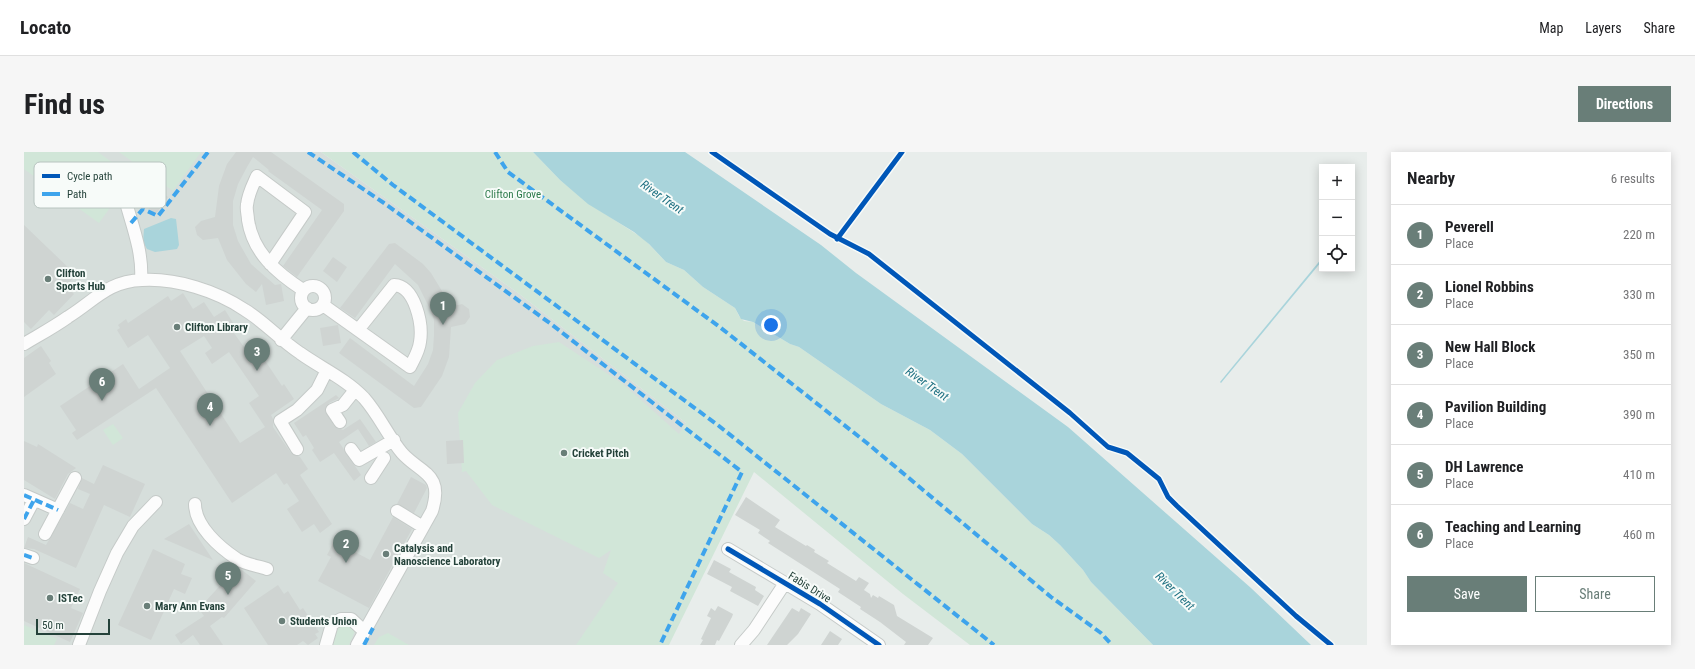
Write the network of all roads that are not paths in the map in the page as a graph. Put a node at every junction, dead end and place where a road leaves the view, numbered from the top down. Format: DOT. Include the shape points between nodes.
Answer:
graph roads {
  1 [pos="127,208"];
  2 [pos="270,264"];
  3 [pos="141,280"];
  4 [pos="303,290"];
  5 [pos="323,305"];
  6 [pos="307,308"];
  7 [pos="358,330"];
  8 [pos="281,340"];
  9 [pos="24,344"];
  10 [pos="327,370"];
  11 [pos="355,390"];
  12 [pos="340,422"];
  13 [pos="394,440"];
  14 [pos="297,449"];
  15 [pos="352,449"];
  16 [pos="384,458"];
  17 [pos="75,478"];
  18 [pos="371,478"];
  19 [pos="29,498"];
  20 [pos="156,502"];
  21 [pos="195,504"];
  22 [pos="58,510"];
  23 [pos="397,511"];
  24 [pos="24,519"];
  25 [pos="423,527"];
  26 [pos="45,534"];
  27 [pos="728,548"];
  28 [pos="267,569"];
  29 [pos="785,583"];
  30 [pos="364,631"];
  31 [pos="862,640"];
  32 [pos="79,645"];
  33 [pos="326,645"];
  34 [pos="357,645"];
  35 [pos="741,645"];
  36 [pos="879,645"];
  1 -- 3 [label="street" via="138,249"];
  2 -- 2 [label="street" via="253,239 246,207 257,176 305,212"];
  2 -- 4 [label="street"];
  3 -- 8 [label="street" via="189,286 219,296 246,310"];
  3 -- 9 [label="street" via="101,292"];
  4 -- 5 [label="street" via="313,286 322,290 325,300"];
  4 -- 6 [label="street" via="302,304"];
  5 -- 6 [label="street" via="315,310"];
  5 -- 7 [label="street"];
  6 -- 8 [label="street"];
  7 -- 7 [label="street" via="371,339 410,367 420,341 420,328 416,308 409,293 400,286 394,285"];
  8 -- 10 [label="street"];
  10 -- 11 [label="street"];
  10 -- 14 [label="street" via="317,390 297,410 280,421"];
  11 -- 12 [label="street" via="343,405 332,410"];
  11 -- 13 [label="street" via="377,413"];
  13 -- 15 [label="street" via="359,460"];
  13 -- 25 [label="street" via="403,453 430,476 433,484 435,503"];
  16 -- 18 [label="street"];
  17 -- 22 [label="street"];
  19 -- 22 [label="street"];
  19 -- 24 [label="street"];
  20 -- 32 [label="street" via="133,526 117,553"];
  21 -- 28 [label="street" via="195,514 210,536 238,560"];
  22 -- 26 [label="street"];
  23 -- 25 [label="street"];
  25 -- 30 [label="street"];
  27 -- 29 [label="street, Fabis Drive" via="742,551"];
  29 -- 31 [label="street, Fabis Drive"];
  29 -- 35 [label="street"];
  30 -- 33 [label="street" via="351,618 341,619 332,624"];
  30 -- 34 [label="street"];
  31 -- 36 [label="street, Fabis Drive"];
}
